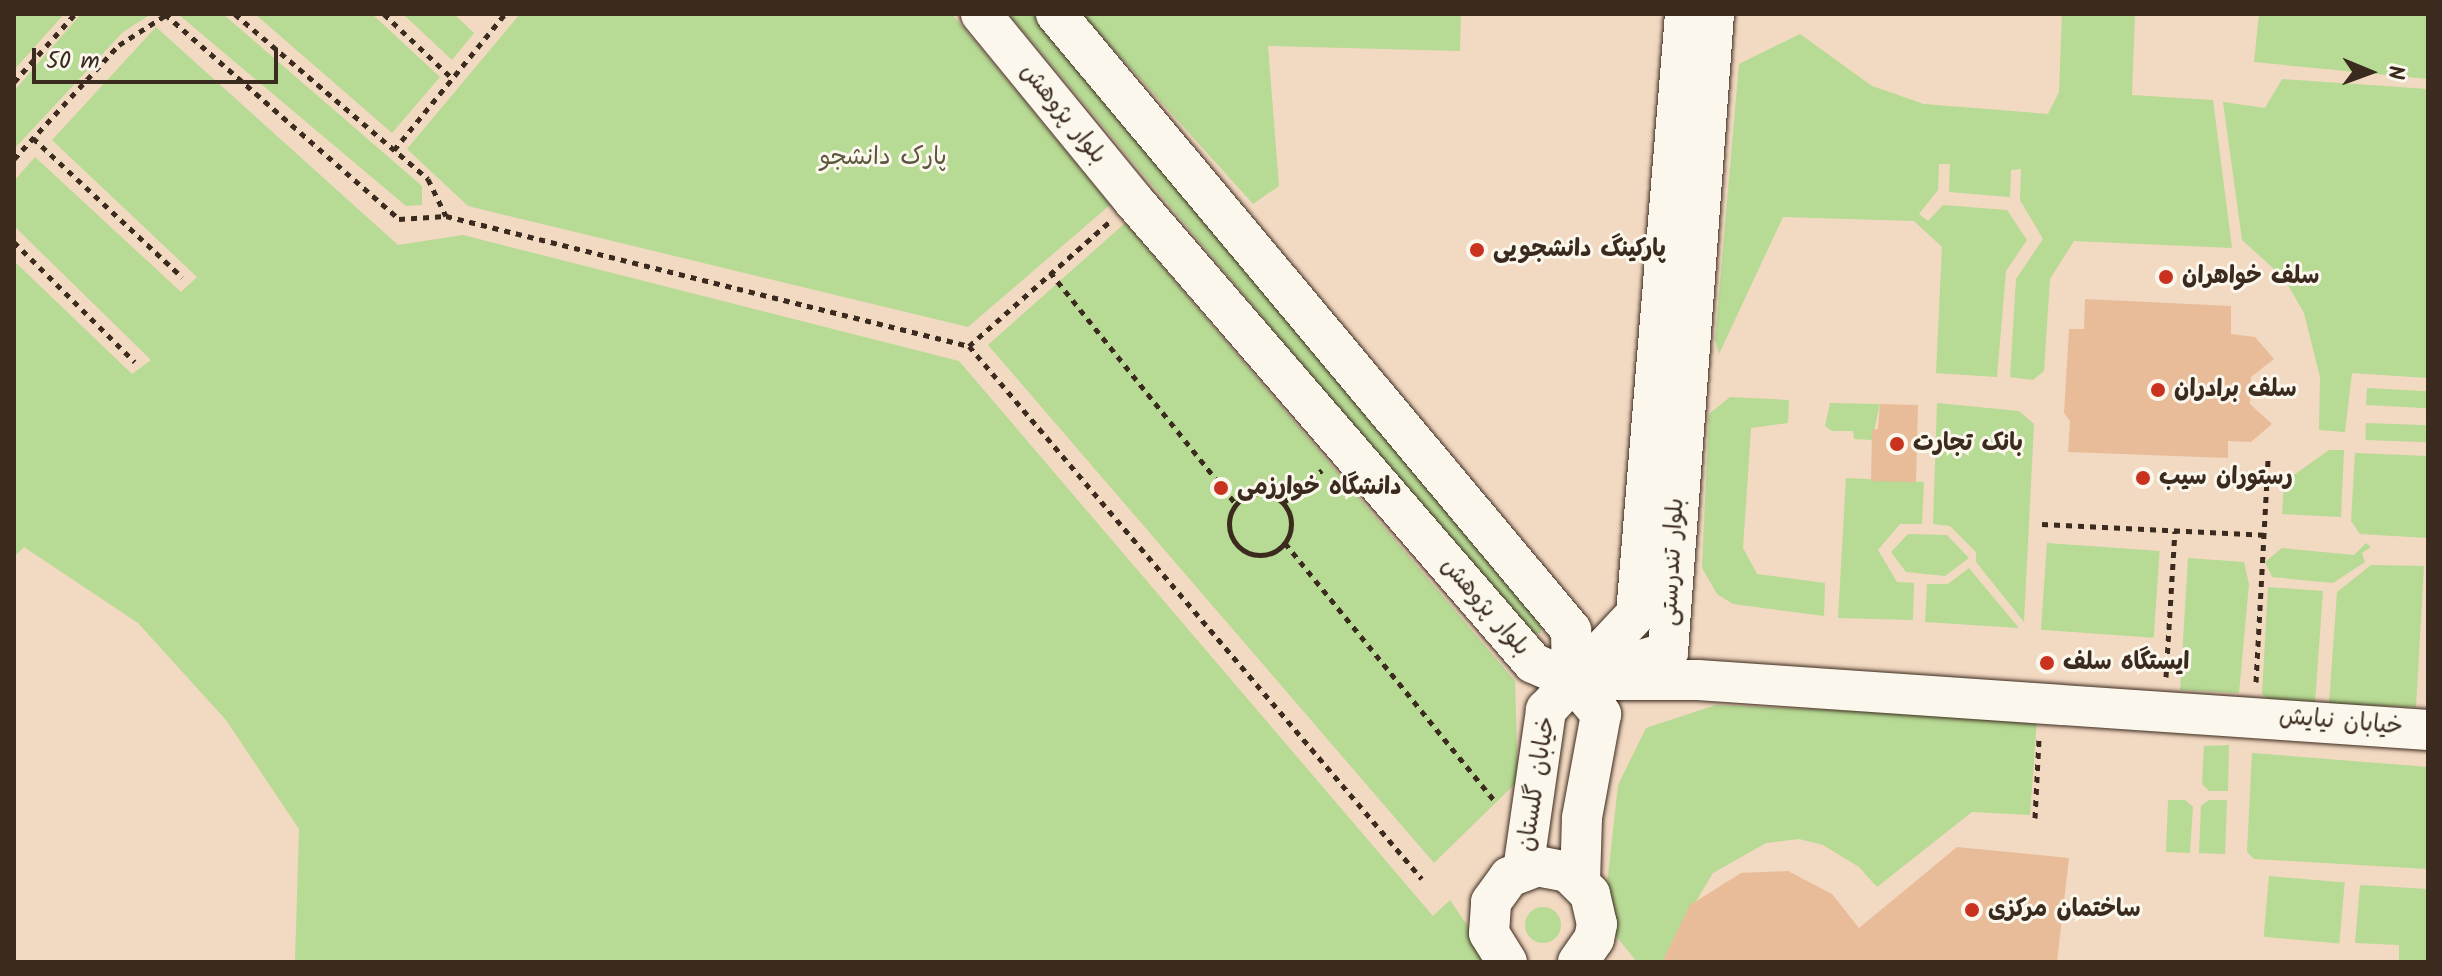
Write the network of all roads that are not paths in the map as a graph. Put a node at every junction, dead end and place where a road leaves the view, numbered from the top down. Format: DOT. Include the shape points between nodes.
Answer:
graph roads {
  1 [pos="981,14"];
  2 [pos="1056,14"];
  3 [pos="1685,14"];
  4 [pos="1714,14"];
  5 [pos="1572,680"];
  6 [pos="2428,730"];
  7 [pos="1523,870"];
  8 [pos="1580,881"];
  9 [pos="1505,961"];
  10 [pos="1578,962"];
  1 -- 5 [label="lane, بلوار پژوهش" via="1134,201 1533,663"];
  2 -- 5 [label="lane, بلوار پژوهش" via="1571,630"];
  3 -- 5 [label="lane, بلوار تندرستی" via="1636,614"];
  4 -- 5 [label="lane, بلوار تندرستی" via="1668,652"];
  5 -- 6 [label="lane, خیابان نیایش" via="1698,680"];
  5 -- 7 [label="lane, خیابان گلستان" via="1546,710"];
  5 -- 8 [label="lane, خیابان گلستان" via="1601,714 1582,818"];
  7 -- 8 [label="lane" via="1553,867"];
  7 -- 9 [label="lane" via="1509,877 1491,902 1489,933"];
  8 -- 10 [label="lane" via="1590,894 1597,924 1594,939"];
}
